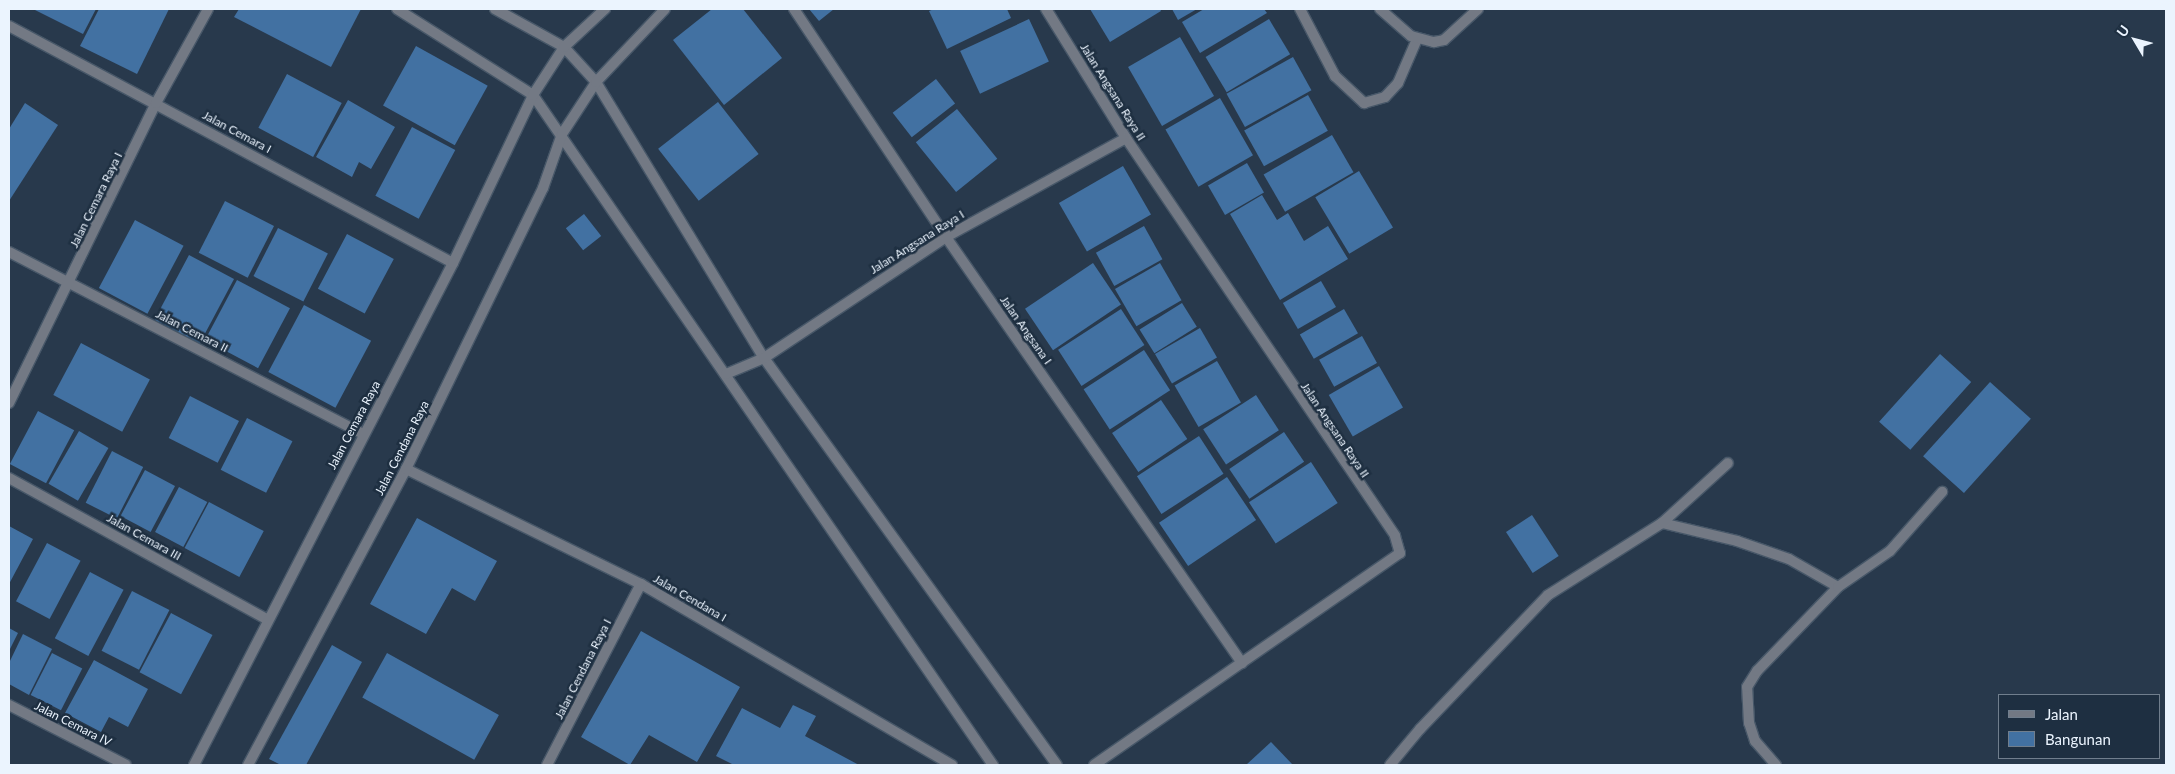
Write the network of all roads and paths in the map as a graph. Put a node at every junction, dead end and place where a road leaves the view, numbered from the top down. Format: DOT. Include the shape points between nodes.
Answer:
graph roads {
  1 [pos="208,9"];
  2 [pos="398,9"];
  3 [pos="495,9"];
  4 [pos="605,9"];
  5 [pos="665,9"];
  6 [pos="794,9"];
  7 [pos="1046,9"];
  8 [pos="1300,9"];
  9 [pos="1380,9"];
  10 [pos="1478,9"];
  11 [pos="9,26"];
  12 [pos="1416,39"];
  13 [pos="564,47"];
  14 [pos="596,82"];
  15 [pos="533,95"];
  16 [pos="156,102"];
  17 [pos="562,134"];
  18 [pos="1126,138"];
  19 [pos="946,237"];
  20 [pos="9,252"];
  21 [pos="453,263"];
  22 [pos="70,282"];
  23 [pos="764,358"];
  24 [pos="726,374"];
  25 [pos="9,403"];
  26 [pos="363,434"];
  27 [pos="1728,463"];
  28 [pos="406,469"];
  29 [pos="9,478"];
  30 [pos="1942,492"];
  31 [pos="1662,522"];
  32 [pos="641,584"];
  33 [pos="1838,587"];
  34 [pos="267,619"];
  35 [pos="1242,662"];
  36 [pos="9,705"];
  37 [pos="126,765"];
  38 [pos="194,765"];
  39 [pos="248,765"];
  40 [pos="547,765"];
  41 [pos="952,765"];
  42 [pos="992,765"];
  43 [pos="1057,765"];
  44 [pos="1094,765"];
  45 [pos="1390,765"];
  46 [pos="1776,765"];
  1 -- 16 [label="street, Jalan Cemara Raya I"];
  2 -- 15 [label="street"];
  3 -- 13 [label="street"];
  4 -- 13 [label="street, Jalan Cemara Raya"];
  5 -- 14 [label="street, Jalan Cendana Raya"];
  6 -- 19 [label="street, Jalan Angsana I"];
  7 -- 18 [label="street, Jalan Angsana Raya II"];
  8 -- 12 [label="street" via="1335,76 1364,103 1384,97 1398,83"];
  9 -- 12 [label="street"];
  10 -- 12 [label="street" via="1440,42"];
  11 -- 16 [label="street, Jalan Cemara I"];
  13 -- 14 [label="street"];
  13 -- 15 [label="street, Jalan Cemara Raya"];
  14 -- 17 [label="street, Jalan Cendana Raya"];
  14 -- 23 [label="street"];
  15 -- 17 [label="street"];
  15 -- 21 [label="street, Jalan Cemara Raya"];
  16 -- 21 [label="street, Jalan Cemara I"];
  16 -- 22 [label="street, Jalan Cemara Raya I"];
  17 -- 24 [label="street"];
  17 -- 28 [label="street, Jalan Cendana Raya" via="543,188"];
  18 -- 19 [label="street, Jalan Angsana Raya I"];
  18 -- 35 [label="street, Jalan Angsana Raya II" via="1394,536 1400,554"];
  19 -- 23 [label="street, Jalan Angsana Raya I"];
  19 -- 35 [label="street, Jalan Angsana I"];
  20 -- 22 [label="street, Jalan Cemara II"];
  21 -- 26 [label="street, Jalan Cemara Raya"];
  22 -- 25 [label="street, Jalan Cemara Raya I"];
  22 -- 26 [label="street, Jalan Cemara II"];
  23 -- 24 [label="street, Jalan Angsana Raya I"];
  23 -- 43 [label="street"];
  24 -- 42 [label="street"];
  26 -- 34 [label="street, Jalan Cemara Raya"];
  27 -- 31 [label="street"];
  28 -- 32 [label="street, Jalan Cendana I"];
  28 -- 39 [label="street, Jalan Cendana Raya"];
  29 -- 34 [label="street, Jalan Cemara III"];
  30 -- 33 [label="street" via="1890,551"];
  31 -- 33 [label="street" via="1737,541 1789,559"];
  31 -- 45 [label="street" via="1548,595 1420,729"];
  32 -- 40 [label="street, Jalan Cendana Raya I"];
  32 -- 41 [label="street, Jalan Cendana I"];
  33 -- 46 [label="street" via="1784,639 1747,687 1755,741"];
  34 -- 38 [label="street, Jalan Cemara Raya"];
  35 -- 44 [label="street, Jalan Angsana Raya II"];
  36 -- 37 [label="street, Jalan Cemara IV"];
}
